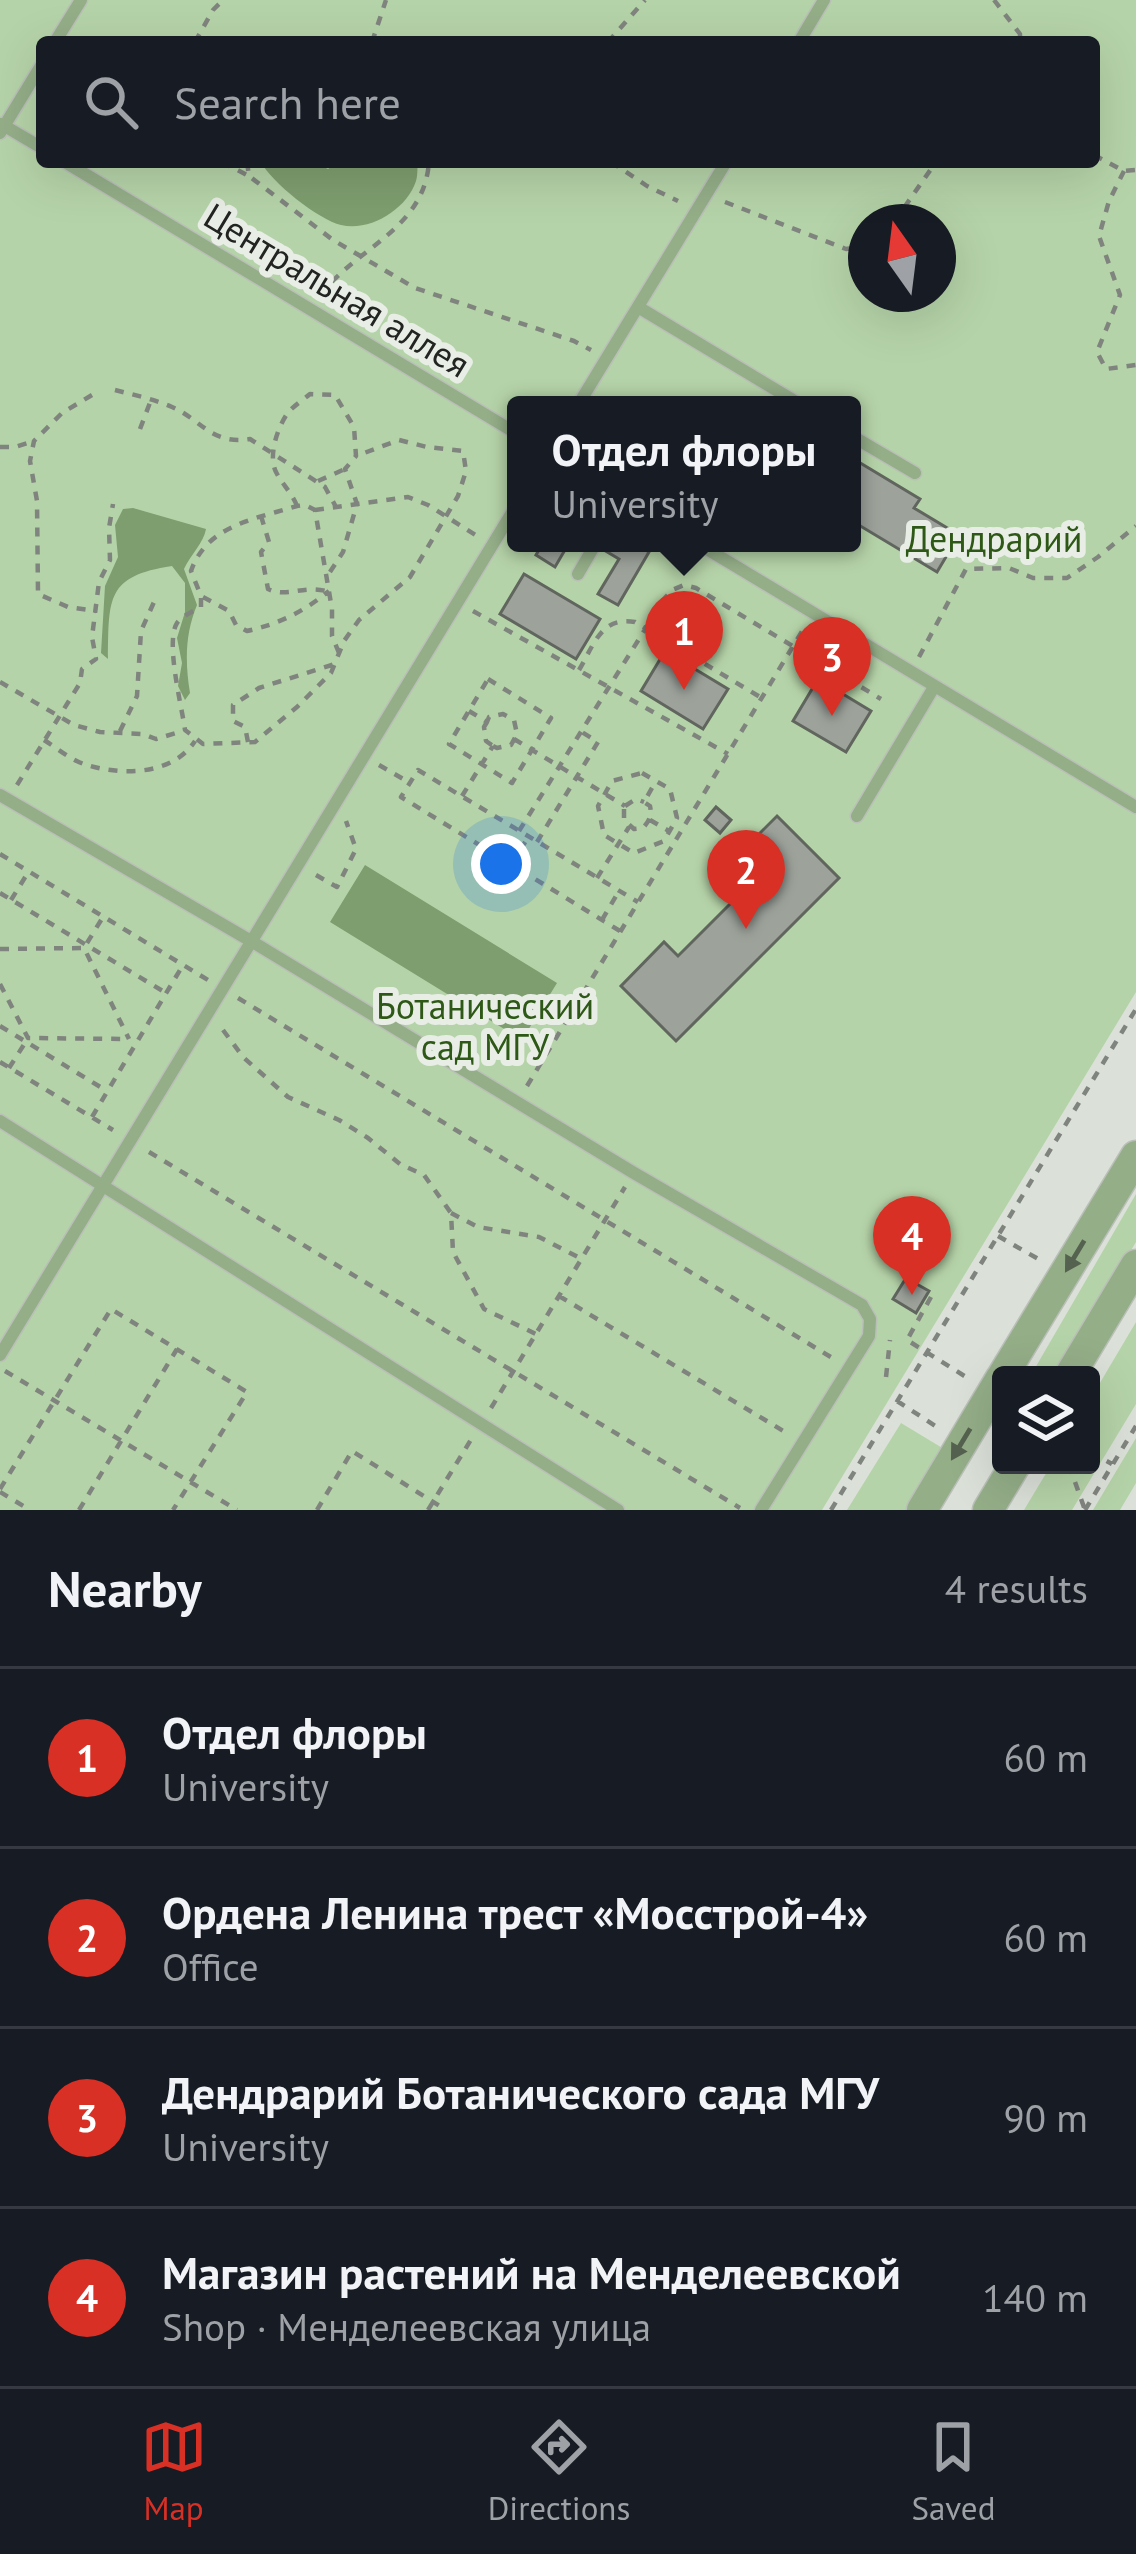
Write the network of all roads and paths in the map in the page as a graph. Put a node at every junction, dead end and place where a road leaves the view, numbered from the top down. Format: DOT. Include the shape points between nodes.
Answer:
graph roads {
  1 [pos="81,0"];
  2 [pos="223,0"];
  3 [pos="386,0"];
  4 [pos="645,0"];
  5 [pos="824,0"];
  6 [pos="994,0"];
  7 [pos="59,36"];
  8 [pos="198,36"];
  9 [pos="375,36"];
  10 [pos="613,36"];
  11 [pos="803,36"];
  12 [pos="1020,36"];
  13 [pos="36,73"];
  14 [pos="1,127"];
  15 [pos="36,145"];
  16 [pos="1100,157"];
  17 [pos="74,168"];
  18 [pos="234,168"];
  19 [pos="248,168"];
  20 [pos="428,168"];
  21 [pos="620,168"];
  22 [pos="722,168"];
  23 [pos="932,168"];
  24 [pos="1136,170"];
  25 [pos="1124,171"];
  26 [pos="249,176"];
  27 [pos="706,194"];
  28 [pos="907,204"];
  29 [pos="696,210"];
  30 [pos="848,250"];
  31 [pos="358,256"];
  32 [pos="638,307"];
  33 [pos="309,308"];
  34 [pos="607,358"];
  35 [pos="1136,365"];
  36 [pos="115,390"];
  37 [pos="92,394"];
  38 [pos="584,396"];
  39 [pos="786,396"];
  40 [pos="151,400"];
  41 [pos="507,428"];
  42 [pos="140,429"];
  43 [pos="34,441"];
  44 [pos="861,441"];
  45 [pos="0,447"];
  46 [pos="272,453"];
  47 [pos="356,456"];
  48 [pos="345,469"];
  49 [pos="915,473"];
  50 [pos="316,481"];
  51 [pos="113,504"];
  52 [pos="357,504"];
  53 [pos="297,506"];
  54 [pos="336,507"];
  55 [pos="315,510"];
  56 [pos="261,516"];
  57 [pos="447,518"];
  58 [pos="507,521"];
  59 [pos="1136,526"];
  60 [pos="492,546"];
  61 [pos="591,552"];
  62 [pos="713,552"];
  63 [pos="578,574"];
  64 [pos="326,578"];
  65 [pos="329,591"];
  66 [pos="201,596"];
  67 [pos="154,602"];
  68 [pos="458,602"];
  69 [pos="96,611"];
  70 [pos="813,612"];
  71 [pos="646,628"];
  72 [pos="793,646"];
  73 [pos="339,653"];
  74 [pos="335,664"];
  75 [pos="579,670"];
  76 [pos="911,673"];
  77 [pos="0,682"];
  78 [pos="608,686"];
  79 [pos="934,687"];
  80 [pos="761,698"];
  81 [pos="881,699"];
  82 [pos="469,711"];
  83 [pos="58,718"];
  84 [pos="487,722"];
  85 [pos="184,730"];
  86 [pos="120,731"];
  87 [pos="580,731"];
  88 [pos="196,739"];
  89 [pos="44,740"];
  90 [pos="514,740"];
  91 [pos="248,742"];
  92 [pos="493,746"];
  93 [pos="532,750"];
  94 [pos="728,754"];
  95 [pos="364,756"];
  96 [pos="482,764"];
  97 [pos="558,766"];
  98 [pos="577,777"];
  99 [pos="656,781"];
  100 [pos="410,783"];
  101 [pos="605,794"];
  102 [pos="462,796"];
  103 [pos="4,797"];
  104 [pos="644,802"];
  105 [pos="625,806"];
  106 [pos="1136,807"];
  107 [pos="857,816"];
  108 [pos="650,820"];
  109 [pos="629,826"];
  110 [pos="518,831"];
  111 [pos="669,831"];
  112 [pos="529,837"];
  113 [pos="537,842"];
  114 [pos="619,844"];
  115 [pos="356,849"];
  116 [pos="0,854"];
  117 [pos="511,865"];
  118 [pos="298,866"];
  119 [pos="29,871"];
  120 [pos="597,878"];
  121 [pos="619,891"];
  122 [pos="0,893"];
  123 [pos="11,900"];
  124 [pos="638,902"];
  125 [pos="104,916"];
  126 [pos="602,920"];
  127 [pos="620,931"];
  128 [pos="251,941"];
  129 [pos="85,946"];
  130 [pos="0,949"];
  131 [pos="183,965"];
  132 [pos="0,984"];
  133 [pos="223,989"];
  134 [pos="166,993"];
  135 [pos="1136,1009"];
  136 [pos="209,1011"];
  137 [pos="0,1026"];
  138 [pos="27,1040"];
  139 [pos="132,1041"];
  140 [pos="0,1062"];
  141 [pos="9,1068"];
  142 [pos="107,1091"];
  143 [pos="518,1101"];
  144 [pos="92,1117"];
  145 [pos="0,1121"];
  146 [pos="130,1141"];
  147 [pos="1136,1156"];
  148 [pos="634,1172"];
  149 [pos="103,1185"];
  150 [pos="451,1213"];
  151 [pos="605,1220"];
  152 [pos="998,1236"];
  153 [pos="582,1259"];
  154 [pos="1136,1265"];
  155 [pos="1065,1273"];
  156 [pos="559,1295"];
  157 [pos="932,1297"];
  158 [pos="890,1329"];
  159 [pos="536,1334"];
  160 [pos="177,1349"];
  161 [pos="927,1352"];
  162 [pos="0,1355"];
  163 [pos="1003,1366"];
  164 [pos="1075,1366"];
  165 [pos="0,1368"];
  166 [pos="849,1368"];
  167 [pos="513,1371"];
  168 [pos="886,1377"];
  169 [pos="992,1378"];
  170 [pos="992,1383"];
  171 [pos="54,1401"];
  172 [pos="897,1401"];
  173 [pos="481,1423"];
  174 [pos="1136,1426"];
  175 [pos="947,1433"];
  176 [pos="121,1441"];
  177 [pos="803,1443"];
  178 [pos="1100,1457"];
  179 [pos="1113,1465"];
  180 [pos="1010,1474"];
  181 [pos="1072,1474"];
  182 [pos="190,1482"];
  183 [pos="0,1490"];
  184 [pos="433,1502"];
  185 [pos="30,1510"];
  186 [pos="80,1510"];
  187 [pos="173,1510"];
  188 [pos="237,1510"];
  189 [pos="317,1510"];
  190 [pos="428,1510"];
  191 [pos="446,1510"];
  192 [pos="618,1510"];
  193 [pos="743,1510"];
  194 [pos="761,1510"];
  195 [pos="831,1510"];
  196 [pos="922,1510"];
  197 [pos="988,1510"];
  198 [pos="1085,1510"];
  1 -- 7 [label="lane"];
  2 -- 8 [label="path"];
  3 -- 9 [label="path"];
  4 -- 10 [label="path"];
  5 -- 11 [label="lane"];
  6 -- 12 [label="path"];
  13 -- 14 [label="lane"];
  14 -- 15 [label="lane"];
  16 -- 25 [label="path"];
  17 -- 33 [label="lane, Центральная аллея"];
  18 -- 26 [label="path"];
  19 -- 26 [label="path"];
  20 -- 31 [label="path" via="409,218"];
  21 -- 29 [label="path"];
  22 -- 27 [label="lane"];
  23 -- 28 [label="path"];
  24 -- 25 [label="path"];
  25 -- 35 [label="path" via="1099,236 1120,295 1097,352 1106,369"];
  26 -- 31 [label="path"];
  27 -- 29 [label="lane"];
  27 -- 30 [label="path"];
  29 -- 32 [label="lane"];
  31 -- 33 [label="path"];
  31 -- 34 [label="path" via="415,288"];
  32 -- 34 [label="lane"];
  32 -- 39 [label="lane"];
  33 -- 41 [label="lane, Центральная аллея"];
  34 -- 38 [label="lane"];
  36 -- 40 [label="path"];
  37 -- 43 [label="path"];
  40 -- 42 [label="path"];
  40 -- 46 [label="path"];
  43 -- 45 [label="path"];
  43 -- 69 [label="path" via="38,594"];
  44 -- 49 [label="lane"];
  46 -- 47 [label="path" via="287,413 310,394 335,395 354,427"];
  46 -- 50 [label="path"];
  46 -- 53 [label="path"];
  47 -- 48 [label="path"];
  47 -- 57 [label="path" via="398,440 463,451 466,471"];
  48 -- 50 [label="path"];
  48 -- 52 [label="path"];
  50 -- 54 [label="path"];
  51 -- 69 [label="path"];
  52 -- 54 [label="path"];
  52 -- 57 [label="path" via="408,497"];
  52 -- 64 [label="path"];
  53 -- 55 [label="path"];
  53 -- 56 [label="path"];
  54 -- 55 [label="path"];
  55 -- 64 [label="path"];
  56 -- 65 [label="path" via="268,589"];
  56 -- 66 [label="path" via="214,536 196,558 191,571"];
  57 -- 60 [label="path"];
  57 -- 73 [label="path" via="410,577 359,620"];
  58 -- 60 [label="lane"];
  59 -- 76 [label="path" via="1067,578 966,568"];
  60 -- 68 [label="lane"];
  61 -- 63 [label="lane"];
  62 -- 70 [label="lane"];
  64 -- 65 [label="path"];
  65 -- 66 [label="path" via="275,625 247,632"];
  65 -- 73 [label="path"];
  66 -- 85 [label="path" via="201,607 178,620 171,638"];
  67 -- 86 [label="path" via="141,631 137,696"];
  68 -- 75 [label="path"];
  68 -- 95 [label="lane"];
  69 -- 83 [label="path" via="96,659 82,669"];
  70 -- 72 [label="path"];
  70 -- 76 [label="lane"];
  71 -- 72 [label="path" via="684,585"];
  71 -- 75 [label="path" via="613,622"];
  71 -- 78 [label="path"];
  71 -- 80 [label="path"];
  72 -- 80 [label="path"];
  72 -- 81 [label="path"];
  73 -- 74 [label="path"];
  74 -- 91 [label="path" via="298,707"];
  74 -- 91 [label="path" via="259,688 233,705 233,721 245,727"];
  75 -- 78 [label="path"];
  76 -- 79 [label="lane"];
  77 -- 83 [label="path"];
  78 -- 87 [label="path"];
  78 -- 94 [label="path"];
  79 -- 106 [label="lane"];
  79 -- 107 [label="lane"];
  80 -- 94 [label="path"];
  82 -- 84 [label="path"];
  82 -- 93 [label="path" via="488,679 551,718"];
  82 -- 96 [label="path" via="449,744"];
  83 -- 86 [label="path"];
  83 -- 89 [label="path"];
  84 -- 90 [label="path" via="503,714 514,720"];
  84 -- 92 [label="path"];
  85 -- 86 [label="path" via="156,739"];
  85 -- 88 [label="path"];
  87 -- 97 [label="path"];
  87 -- 98 [label="path" via="598,742"];
  88 -- 89 [label="path" via="165,767 128,770 85,765"];
  88 -- 91 [label="path"];
  89 -- 103 [label="path"];
  90 -- 92 [label="path"];
  90 -- 93 [label="path"];
  92 -- 96 [label="path"];
  93 -- 96 [label="path" via="512,783"];
  93 -- 97 [label="path"];
  94 -- 124 [label="path"];
  95 -- 100 [label="path"];
  95 -- 118 [label="lane"];
  96 -- 102 [label="path"];
  97 -- 98 [label="path"];
  97 -- 110 [label="path"];
  98 -- 101 [label="path"];
  98 -- 113 [label="path"];
  99 -- 101 [label="path" via="642,773 613,781"];
  99 -- 104 [label="path"];
  99 -- 111 [label="path" via="670,789 677,818"];
  100 -- 102 [label="path" via="418,770"];
  100 -- 117 [label="path" via="401,797"];
  101 -- 105 [label="path"];
  101 -- 114 [label="path" via="598,806 604,835"];
  102 -- 110 [label="path"];
  103 -- 128 [label="lane"];
  104 -- 105 [label="path"];
  104 -- 108 [label="path"];
  105 -- 109 [label="path"];
  108 -- 109 [label="path"];
  108 -- 111 [label="path"];
  109 -- 114 [label="path"];
  110 -- 112 [label="path"];
  111 -- 114 [label="path" via="634,853"];
  112 -- 113 [label="path"];
  112 -- 117 [label="path"];
  113 -- 120 [label="path"];
  114 -- 120 [label="path"];
  115 -- 118 [label="path" via="337,887"];
  116 -- 119 [label="path"];
  117 -- 126 [label="path"];
  118 -- 128 [label="lane"];
  119 -- 123 [label="path"];
  119 -- 125 [label="path"];
  120 -- 121 [label="path"];
  121 -- 124 [label="path"];
  121 -- 126 [label="path"];
  122 -- 123 [label="path"];
  123 -- 129 [label="path"];
  124 -- 127 [label="path"];
  125 -- 129 [label="path"];
  125 -- 131 [label="path"];
  126 -- 127 [label="path"];
  127 -- 143 [label="path"];
  128 -- 133 [label="lane"];
  128 -- 143 [label="lane"];
  129 -- 130 [label="path"];
  129 -- 134 [label="path"];
  129 -- 139 [label="path"];
  131 -- 133 [label="path"];
  131 -- 134 [label="path"];
  132 -- 138 [label="path"];
  133 -- 136 [label="lane"];
  133 -- 151 [label="path"];
  134 -- 139 [label="path"];
  135 -- 152 [label="path"];
  136 -- 146 [label="lane"];
  136 -- 150 [label="path" via="243,1057 288,1097 424,1175"];
  137 -- 138 [label="path"];
  138 -- 139 [label="path"];
  138 -- 141 [label="path"];
  138 -- 142 [label="path"];
  139 -- 142 [label="path"];
  140 -- 141 [label="path"];
  141 -- 144 [label="path"];
  142 -- 144 [label="path"];
  143 -- 148 [label="lane"];
  144 -- 146 [label="path"];
  145 -- 149 [label="lane"];
  146 -- 149 [label="lane"];
  146 -- 167 [label="path"];
  147 -- 155 [label="street, one-way"];
  148 -- 151 [label="path"];
  148 -- 166 [label="lane" via="862,1305 871,1329"];
  149 -- 162 [label="lane"];
  149 -- 173 [label="lane"];
  150 -- 153 [label="path" via="478,1227 539,1237"];
  150 -- 159 [label="path" via="453,1252 484,1309"];
  151 -- 153 [label="path"];
  151 -- 166 [label="path"];
  152 -- 155 [label="path"];
  152 -- 161 [label="path"];
  153 -- 156 [label="path"];
  154 -- 164 [label="street"];
  155 -- 163 [label="street"];
  156 -- 159 [label="path"];
  156 -- 177 [label="path"];
  157 -- 161 [label="path" via="907,1340"];
  158 -- 168 [label="path"];
  159 -- 167 [label="path"];
  160 -- 171 [label="path" via="111,1309"];
  160 -- 176 [label="path"];
  160 -- 182 [label="path" via="247,1392"];
  161 -- 169 [label="path"];
  161 -- 172 [label="path"];
  165 -- 171 [label="path"];
  166 -- 177 [label="lane"];
  167 -- 173 [label="path"];
  167 -- 193 [label="path"];
  170 -- 196 [label="street, one-way"];
  171 -- 176 [label="path"];
  171 -- 183 [label="path"];
  172 -- 175 [label="path"];
  172 -- 195 [label="path"];
  173 -- 184 [label="path"];
  173 -- 192 [label="lane"];
  174 -- 179 [label="path"];
  176 -- 182 [label="path"];
  176 -- 186 [label="path"];
  177 -- 194 [label="lane"];
  178 -- 179 [label="path"];
  179 -- 198 [label="path"];
  180 -- 197 [label="street"];
  181 -- 198 [label="path"];
  182 -- 187 [label="path"];
  182 -- 188 [label="path"];
  183 -- 185 [label="path"];
  184 -- 189 [label="path" via="352,1451"];
  184 -- 190 [label="path"];
  184 -- 191 [label="path"];
}
